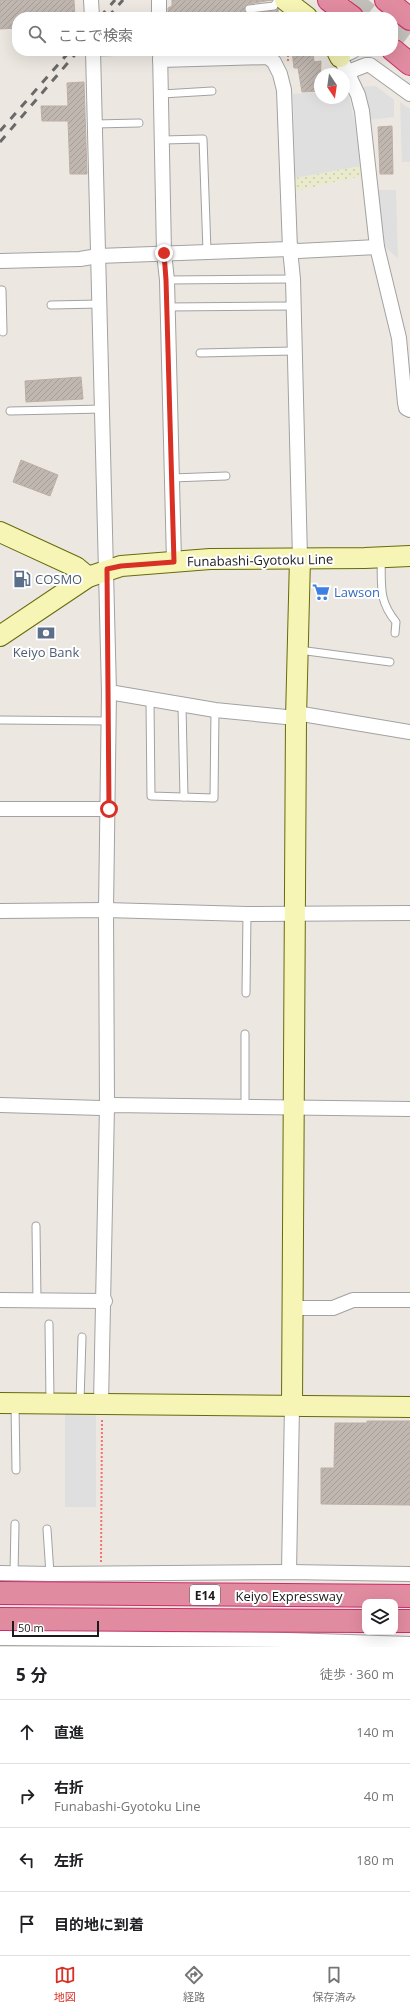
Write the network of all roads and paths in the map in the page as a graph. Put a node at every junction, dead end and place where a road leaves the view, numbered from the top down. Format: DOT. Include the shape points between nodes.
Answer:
graph roads {
  1 [pos="92,0"];
  2 [pos="159,0"];
  3 [pos="278,0"];
  4 [pos="285,0"];
  5 [pos="386,0"];
  6 [pos="250,9"];
  7 [pos="92,12"];
  8 [pos="159,12"];
  9 [pos="301,12"];
  10 [pos="410,19"];
  11 [pos="398,54"];
  12 [pos="93,56"];
  13 [pos="160,56"];
  14 [pos="214,56"];
  15 [pos="344,58"];
  16 [pos="410,64"];
  17 [pos="212,91"];
  18 [pos="162,94"];
  19 [pos="410,94"];
  20 [pos="139,123"];
  21 [pos="95,124"];
  22 [pos="163,140"];
  23 [pos="377,247"];
  24 [pos="290,249"];
  25 [pos="207,252"];
  26 [pos="164,253"];
  27 [pos="98,256"];
  28 [pos="0,261"];
  29 [pos="293,279"];
  30 [pos="166,280"];
  31 [pos="0,290"];
  32 [pos="100,304"];
  33 [pos="51,305"];
  34 [pos="294,306"];
  35 [pos="167,307"];
  36 [pos="3,332"];
  37 [pos="295,351"];
  38 [pos="200,354"];
  39 [pos="103,408"];
  40 [pos="410,410"];
  41 [pos="10,411"];
  42 [pos="226,476"];
  43 [pos="172,478"];
  44 [pos="0,532"];
  45 [pos="410,556"];
  46 [pos="300,558"];
  47 [pos="381,558"];
  48 [pos="174,562"];
  49 [pos="107,569"];
  50 [pos="88,577"];
  51 [pos="395,632"];
  52 [pos="0,636"];
  53 [pos="299,650"];
  54 [pos="390,662"];
  55 [pos="109,692"];
  56 [pos="150,700"];
  57 [pos="182,706"];
  58 [pos="215,710"];
  59 [pos="296,716"];
  60 [pos="0,720"];
  61 [pos="109,721"];
  62 [pos="410,732"];
  63 [pos="184,797"];
  64 [pos="0,809"];
  65 [pos="109,809"];
  66 [pos="106,910"];
  67 [pos="0,911"];
  68 [pos="295,913"];
  69 [pos="410,913"];
  70 [pos="248,914"];
  71 [pos="246,993"];
  72 [pos="245,1034"];
  73 [pos="0,1105"];
  74 [pos="107,1106"];
  75 [pos="245,1108"];
  76 [pos="293,1108"];
  77 [pos="410,1109"];
  78 [pos="36,1226"];
  79 [pos="0,1300"];
  80 [pos="410,1300"];
  81 [pos="37,1301"];
  82 [pos="104,1301"];
  83 [pos="292,1308"];
  84 [pos="49,1324"];
  85 [pos="82,1337"];
  86 [pos="8,1403"];
  87 [pos="50,1403"];
  88 [pos="292,1406"];
  89 [pos="410,1407"];
  90 [pos="90,1408"];
  91 [pos="16,1470"];
  92 [pos="15,1524"];
  93 [pos="47,1529"];
  94 [pos="289,1572"];
  95 [pos="0,1573"];
  96 [pos="14,1574"];
  97 [pos="50,1574"];
  98 [pos="101,1574"];
  99 [pos="410,1574"];
  100 [pos="0,1593"];
  101 [pos="410,1596"];
  102 [pos="0,1619"];
  103 [pos="362,1621"];
  104 [pos="398,1621"];
  105 [pos="410,1621"];
  106 [pos="0,1638"];
  107 [pos="287,1644"];
  108 [pos="410,1644"];
  1 -- 7 [label="street"];
  2 -- 8 [label="street"];
  3 -- 6 [label="lane" via="274,6"];
  4 -- 9 [label="street"];
  5 -- 10 [label="highway"];
  11 -- 16 [label="highway"];
  12 -- 21 [label="street"];
  13 -- 18 [label="street"];
  14 -- 24 [label="street" via="268,57 274,62 280,74 285,103"];
  15 -- 19 [label="street" via="370,65"];
  15 -- 23 [label="street" via="362,111"];
  17 -- 18 [label="lane"];
  18 -- 22 [label="street"];
  20 -- 21 [label="lane"];
  21 -- 27 [label="street"];
  22 -- 25 [label="lane" via="203,139"];
  22 -- 26 [label="street"];
  23 -- 24 [label="street" via="298,251"];
  23 -- 40 [label="street" via="399,338 406,408"];
  24 -- 25 [label="street"];
  24 -- 29 [label="street"];
  25 -- 26 [label="street"];
  26 -- 27 [label="street"];
  26 -- 30 [label="street"];
  27 -- 28 [label="street" via="80,259"];
  27 -- 32 [label="street"];
  29 -- 30 [label="lane"];
  29 -- 34 [label="street"];
  30 -- 35 [label="street"];
  31 -- 36 [label="lane"];
  32 -- 33 [label="lane"];
  32 -- 39 [label="street"];
  34 -- 35 [label="lane"];
  34 -- 37 [label="street"];
  35 -- 43 [label="street"];
  37 -- 38 [label="lane"];
  37 -- 46 [label="street"];
  39 -- 41 [label="lane"];
  39 -- 49 [label="street"];
  42 -- 43 [label="lane"];
  43 -- 48 [label="street"];
  44 -- 50 [label="street" via="76,567"];
  45 -- 47 [label="street, Funabashi-Gyotoku Line"];
  46 -- 47 [label="street, Funabashi-Gyotoku Line"];
  46 -- 48 [label="street, Funabashi-Gyotoku Line"];
  46 -- 53 [label="street"];
  47 -- 51 [label="lane" via="383,602 396,622"];
  48 -- 49 [label="street, Funabashi-Gyotoku Line"];
  49 -- 50 [label="street, Funabashi-Gyotoku Line"];
  49 -- 55 [label="street"];
  50 -- 52 [label="street, Funabashi-Gyotoku Line"];
  53 -- 54 [label="lane"];
  53 -- 59 [label="street"];
  55 -- 56 [label="street"];
  55 -- 61 [label="street"];
  56 -- 57 [label="street"];
  56 -- 63 [label="lane" via="151,796"];
  57 -- 58 [label="street"];
  57 -- 63 [label="lane"];
  58 -- 59 [label="street"];
  58 -- 63 [label="lane" via="214,798"];
  59 -- 62 [label="street"];
  59 -- 68 [label="street"];
  60 -- 61 [label="lane"];
  61 -- 65 [label="street"];
  64 -- 65 [label="street"];
  65 -- 66 [label="street"];
  66 -- 67 [label="street"];
  66 -- 70 [label="street"];
  66 -- 74 [label="street"];
  68 -- 69 [label="street"];
  68 -- 70 [label="street"];
  68 -- 76 [label="street"];
  70 -- 71 [label="lane"];
  72 -- 75 [label="lane"];
  73 -- 74 [label="street" via="101,1108"];
  74 -- 75 [label="street"];
  74 -- 82 [label="street"];
  75 -- 76 [label="street"];
  76 -- 77 [label="street"];
  76 -- 83 [label="street"];
  78 -- 81 [label="lane"];
  79 -- 81 [label="street"];
  80 -- 83 [label="street" via="353,1300 333,1308"];
  81 -- 82 [label="street"];
  82 -- 90 [label="street"];
  83 -- 88 [label="street"];
  84 -- 87 [label="lane"];
  85 -- 90 [label="lane"];
  86 -- 87 [label="street"];
  86 -- 91 [label="lane"];
  87 -- 90 [label="street"];
  88 -- 89 [label="street"];
  88 -- 90 [label="street"];
  88 -- 94 [label="street"];
  90 -- 98 [label="path"];
  92 -- 96 [label="lane"];
  93 -- 97 [label="lane"];
  94 -- 98 [label="street"];
  94 -- 99 [label="street"];
  95 -- 96 [label="street"];
  96 -- 97 [label="street"];
  97 -- 98 [label="street"];
  100 -- 101 [label="highway, Keiyo Expressway / E14"];
  102 -- 103 [label="highway, Keiyo Expressway / E14"];
  104 -- 105 [label="highway"];
  106 -- 107 [label="street"];
  107 -- 108 [label="street"];
}
